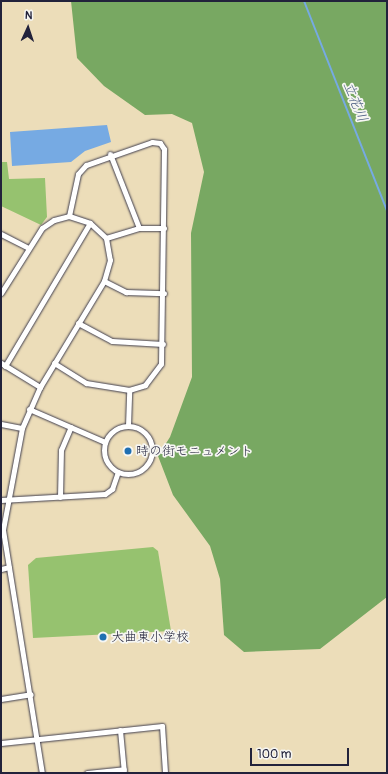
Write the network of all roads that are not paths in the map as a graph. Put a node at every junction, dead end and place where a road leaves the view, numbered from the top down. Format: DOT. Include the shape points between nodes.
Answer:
graph roads {
  1 [pos="110,154"];
  2 [pos="69,216"];
  3 [pos="90,222"];
  4 [pos="139,228"];
  5 [pos="164,228"];
  6 [pos="1,234"];
  7 [pos="106,238"];
  8 [pos="28,248"];
  9 [pos="104,281"];
  10 [pos="1,293"];
  11 [pos="164,293"];
  12 [pos="78,323"];
  13 [pos="163,344"];
  14 [pos="54,363"];
  15 [pos="3,365"];
  16 [pos="40,387"];
  17 [pos="128,390"];
  18 [pos="29,409"];
  19 [pos="1,424"];
  20 [pos="128,426"];
  21 [pos="71,427"];
  22 [pos="22,428"];
  23 [pos="105,442"];
  24 [pos="118,472"];
  25 [pos="60,497"];
  26 [pos="4,500"];
  27 [pos="2,530"];
  28 [pos="9,567"];
  29 [pos="1,568"];
  30 [pos="31,694"];
  31 [pos="1,699"];
  32 [pos="120,730"];
  33 [pos="39,739"];
  34 [pos="1,743"];
  35 [pos="124,771"];
  36 [pos="42,773"];
  37 [pos="88,773"];
  38 [pos="165,773"];
  1 -- 2 [label="street" via="86,165 78,174"];
  1 -- 4 [label="street"];
  1 -- 5 [label="street" via="152,142 164,149"];
  2 -- 3 [label="street"];
  2 -- 8 [label="street" via="54,220 42,228"];
  3 -- 7 [label="street"];
  3 -- 15 [label="street"];
  4 -- 5 [label="street"];
  4 -- 7 [label="street"];
  5 -- 11 [label="street"];
  6 -- 8 [label="street"];
  7 -- 9 [label="street" via="110,260"];
  8 -- 10 [label="street"];
  9 -- 11 [label="street" via="126,292"];
  9 -- 12 [label="street"];
  11 -- 13 [label="street"];
  12 -- 13 [label="street" via="112,341"];
  12 -- 14 [label="street"];
  13 -- 17 [label="street" via="161,364 145,385"];
  14 -- 16 [label="street"];
  14 -- 17 [label="street" via="86,383"];
  15 -- 16 [label="street"];
  16 -- 18 [label="street"];
  17 -- 20 [label="street"];
  18 -- 21 [label="street"];
  18 -- 22 [label="street"];
  19 -- 22 [label="street"];
  20 -- 23 [label="street" via="114,430"];
  20 -- 24 [label="street" via="148,437 150,460 133,474"];
  21 -- 23 [label="street"];
  21 -- 25 [label="street" via="61,450"];
  22 -- 26 [label="street"];
  23 -- 24 [label="street" via="104,456"];
  24 -- 25 [label="street" via="112,489 105,494"];
  25 -- 26 [label="street"];
  26 -- 27 [label="street"];
  27 -- 28 [label="street"];
  28 -- 29 [label="street"];
  28 -- 30 [label="street"];
  30 -- 31 [label="street"];
  30 -- 33 [label="street"];
  32 -- 33 [label="street"];
  32 -- 35 [label="street"];
  32 -- 38 [label="street" via="162,726"];
  33 -- 34 [label="street"];
  33 -- 36 [label="street"];
  35 -- 37 [label="street"];
}
